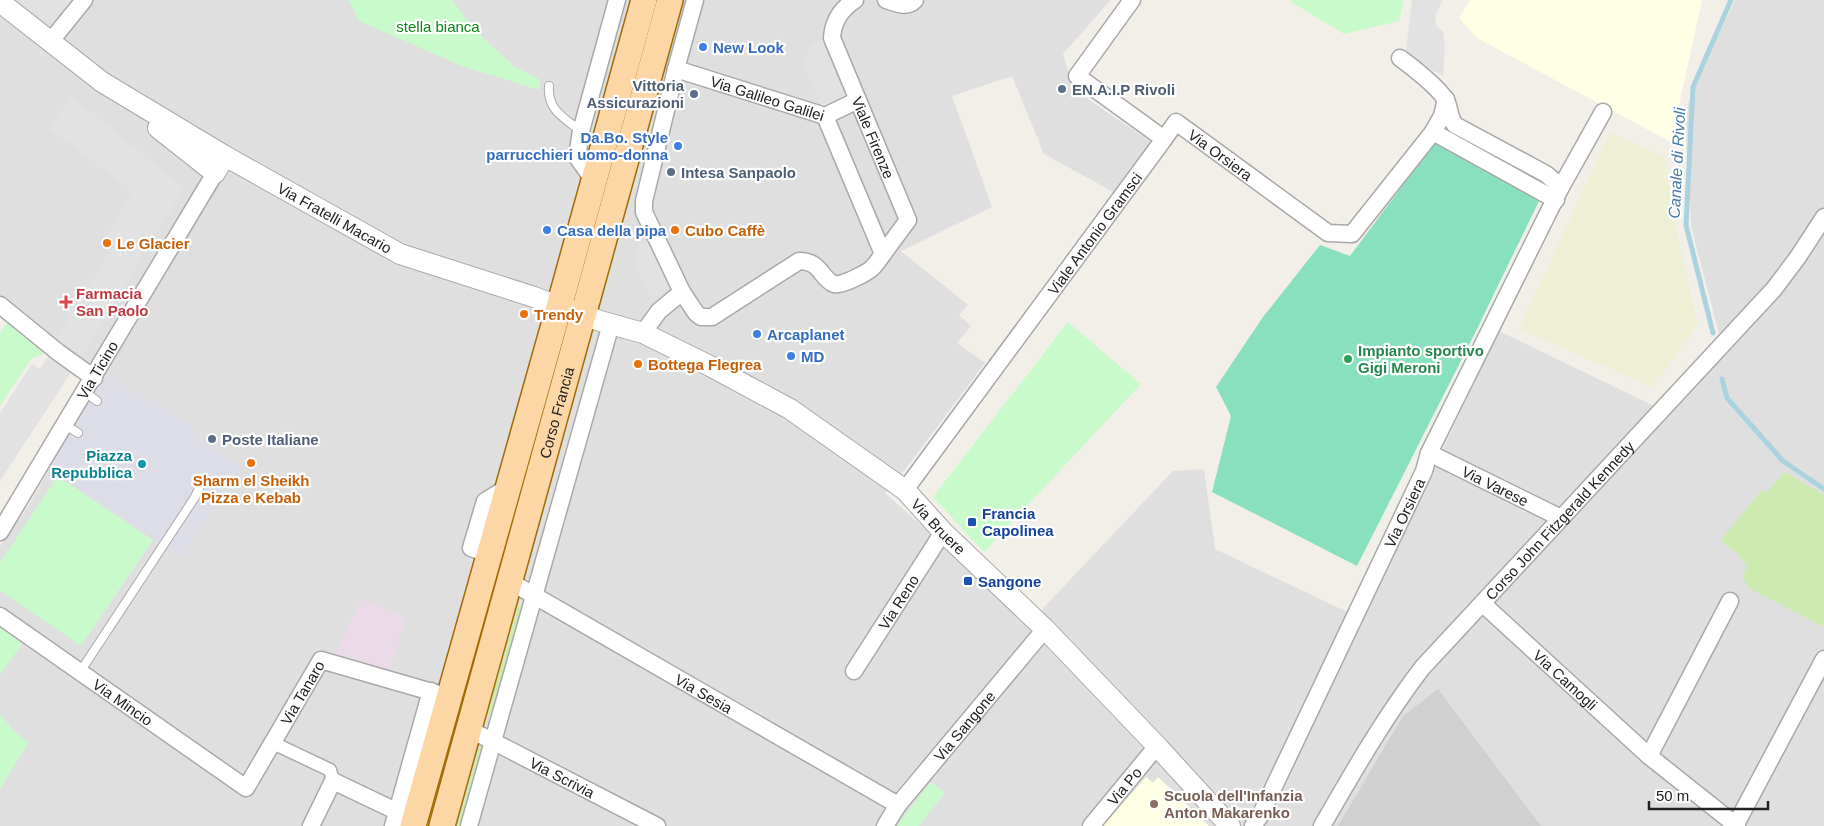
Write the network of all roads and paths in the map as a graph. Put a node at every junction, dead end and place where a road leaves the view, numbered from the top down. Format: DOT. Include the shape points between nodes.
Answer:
graph roads {
  1 [pos="84,0"];
  2 [pos="617,0"];
  3 [pos="644,0"];
  4 [pos="670,0"];
  5 [pos="695,0"];
  6 [pos="855,0"];
  7 [pos="886,0"];
  8 [pos="915,0"];
  9 [pos="1132,0"];
  10 [pos="0,2"];
  11 [pos="50,42"];
  12 [pos="1400,58"];
  13 [pos="676,69"];
  14 [pos="102,82"];
  15 [pos="549,86"];
  16 [pos="1446,99"];
  17 [pos="858,100"];
  18 [pos="1603,112"];
  19 [pos="825,116"];
  20 [pos="581,131"];
  21 [pos="1433,132"];
  22 [pos="1164,139"];
  23 [pos="225,156"];
  24 [pos="215,174"];
  25 [pos="594,181"];
  26 [pos="1558,194"];
  27 [pos="1821,229"];
  28 [pos="883,254"];
  29 [pos="682,292"];
  30 [pos="0,305"];
  31 [pos="559,307"];
  32 [pos="583,315"];
  33 [pos="611,324"];
  34 [pos="643,334"];
  35 [pos="94,378"];
  36 [pos="1429,453"];
  37 [pos="202,482"];
  38 [pos="905,490"];
  39 [pos="1561,518"];
  40 [pos="0,532"];
  41 [pos="943,532"];
  42 [pos="509,581"];
  43 [pos="534,597"];
  44 [pos="1730,601"];
  45 [pos="1483,604"];
  46 [pos="0,616"];
  47 [pos="1045,629"];
  48 [pos="1824,659"];
  49 [pos="854,671"];
  50 [pos="80,672"];
  51 [pos="440,694"];
  52 [pos="469,729"];
  53 [pos="492,742"];
  54 [pos="273,743"];
  55 [pos="1157,746"];
  56 [pos="1649,756"];
  57 [pos="333,781"];
  58 [pos="246,788"];
  59 [pos="898,805"];
  60 [pos="404,821"];
  61 [pos="311,826"];
  62 [pos="442,826"];
  63 [pos="469,826"];
  64 [pos="656,826"];
  65 [pos="885,826"];
  66 [pos="1091,826"];
  67 [pos="1230,826"];
  68 [pos="1253,826"];
  69 [pos="1322,826"];
  70 [pos="1736,826"];
  1 -- 11 [label="street"];
  2 -- 20 [label="street"];
  3 -- 25 [label="main road, Corso Francia"];
  4 -- 32 [label="main road, Corso Francia"];
  5 -- 13 [label="street"];
  6 -- 17 [label="street, Viale Firenze" via="839,15 832,38"];
  7 -- 8 [label="street" via="904,5"];
  9 -- 22 [label="street" via="1077,76"];
  10 -- 11 [label="street, Via Fratelli Macario"];
  11 -- 14 [label="street, Via Fratelli Macario"];
  12 -- 16 [label="street"];
  13 -- 19 [label="street, Via Galileo Galilei"];
  13 -- 29 [label="street" via="644,212"];
  14 -- 23 [label="street, Via Fratelli Macario"];
  14 -- 24 [label="street, Via Fratelli Macario"];
  15 -- 20 [label="lane" via="548,96 555,110"];
  16 -- 21 [label="street, Via Orsiera" via="1442,116"];
  16 -- 26 [label="street" via="1450,118 1455,124 1546,174"];
  17 -- 19 [label="street, Via Galileo Galilei"];
  17 -- 28 [label="street, Viale Firenze" via="908,220"];
  18 -- 26 [label="street, Via Orsiera"];
  19 -- 28 [label="street"];
  20 -- 25 [label="street" via="577,157"];
  21 -- 22 [label="street, Via Orsiera" via="1352,234 1328,233 1176,122"];
  21 -- 26 [label="street"];
  22 -- 38 [label="street, Viale Antonio Gramsci"];
  23 -- 24 [label="street, Via Ticino"];
  23 -- 31 [label="street, Via Fratelli Macario" via="400,254"];
  24 -- 35 [label="street, Via Ticino"];
  25 -- 31 [label="main road, Corso Francia"];
  26 -- 36 [label="street, Via Orsiera"];
  27 -- 39 [label="street, Corso John Fitzgerald Kennedy" via="1774,289"];
  28 -- 29 [label="street, Viale Firenze" via="872,268 840,285 834,284 807,261 800,261 708,318 696,313"];
  29 -- 34 [label="street" via="659,311"];
  30 -- 35 [label="street"];
  31 -- 32 [label="street, Via Fratelli Macario"];
  31 -- 51 [label="main road, Corso Francia" via="490,554"];
  32 -- 33 [label="street, Via Bruere"];
  32 -- 42 [label="main road, Corso Francia"];
  33 -- 34 [label="street, Via Bruere"];
  33 -- 43 [label="street, Corso Francia"];
  34 -- 38 [label="street, Via Bruere" via="790,409"];
  35 -- 40 [label="street, Via Ticino" via="91,396 71,429"];
  36 -- 39 [label="street, Via Varese"];
  36 -- 68 [label="street, Via Orsiera" via="1424,471"];
  37 -- 50 [label="lane"];
  38 -- 41 [label="street, Via Bruere"];
  39 -- 45 [label="street, Corso John Fitzgerald Kennedy"];
  41 -- 47 [label="street, Via Bruere"];
  41 -- 49 [label="street, Via Reno"];
  42 -- 43 [label="street, Via Sesia"];
  42 -- 52 [label="main road, Corso Francia"];
  43 -- 53 [label="street, Corso Francia"];
  43 -- 59 [label="street, Via Sesia"];
  44 -- 56 [label="street"];
  45 -- 56 [label="street, Via Camogli"];
  45 -- 69 [label="street, Corso John Fitzgerald Kennedy" via="1422,668 1403,693"];
  46 -- 50 [label="street, Via Mincio"];
  47 -- 55 [label="street, Via Bruere"];
  47 -- 59 [label="street, Via Sangone"];
  48 -- 70 [label="street, Via Camogli"];
  50 -- 58 [label="street, Via Mincio"];
  51 -- 54 [label="street, Via Tanaro" via="321,660"];
  51 -- 60 [label="main road, Corso Francia"];
  52 -- 53 [label="street, Via Scrivia"];
  52 -- 62 [label="main road, Corso Francia"];
  53 -- 63 [label="street, Corso Francia"];
  53 -- 64 [label="street, Via Scrivia"];
  54 -- 57 [label="street" via="330,770"];
  54 -- 58 [label="street, Via Tanaro"];
  55 -- 66 [label="street, Via Po"];
  55 -- 67 [label="street, Via Bruere"];
  56 -- 70 [label="street, Via Camogli"];
  57 -- 60 [label="street"];
  57 -- 61 [label="street"];
  59 -- 65 [label="street, Via Sangone"];
}
